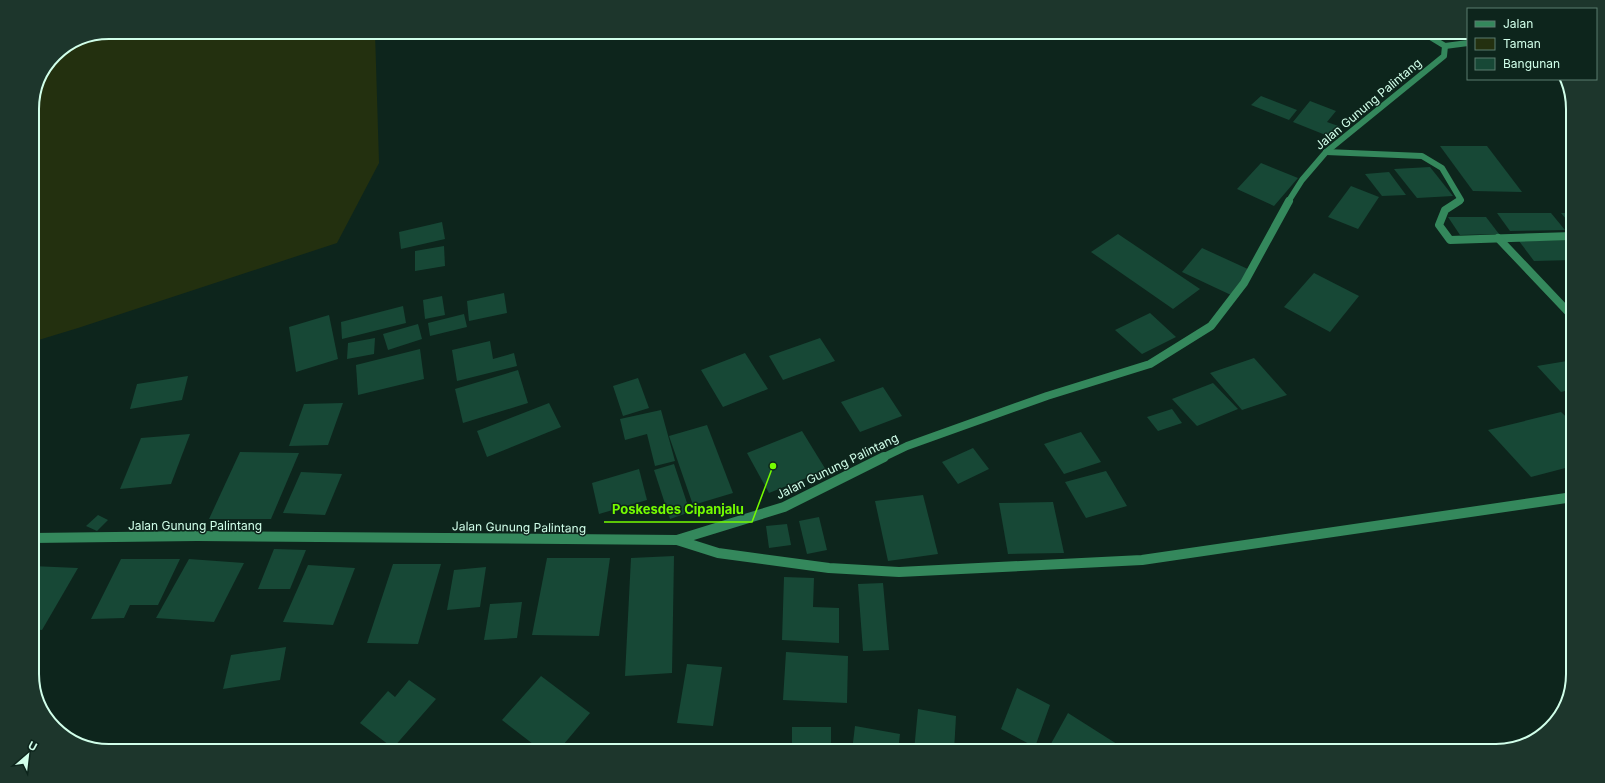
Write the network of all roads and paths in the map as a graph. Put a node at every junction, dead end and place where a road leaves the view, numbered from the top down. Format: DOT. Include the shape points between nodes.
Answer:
graph roads {
  1 [pos="1435,39"];
  2 [pos="1467,43"];
  3 [pos="1445,46"];
  4 [pos="1326,152"];
  5 [pos="1566,236"];
  6 [pos="1498,238"];
  7 [pos="1566,310"];
  8 [pos="1566,498"];
  9 [pos="39,538"];
  10 [pos="677,540"];
  1 -- 3 [label="street"];
  2 -- 3 [label="street"];
  3 -- 4 [label="street, Jalan Gunung Palintang" via="1444,56"];
  4 -- 6 [label="street" via="1422,156 1442,168 1461,200 1444,210 1439,225 1450,240"];
  4 -- 10 [label="street, Jalan Gunung Palintang" via="1302,180 1278,218 1244,283 1211,326 1150,364 1047,396 907,446 784,507"];
  5 -- 6 [label="street"];
  6 -- 7 [label="street"];
  8 -- 10 [label="street" via="1142,560 923,571 829,568 718,553"];
  9 -- 10 [label="street, Jalan Gunung Palintang" via="205,536"];
}
